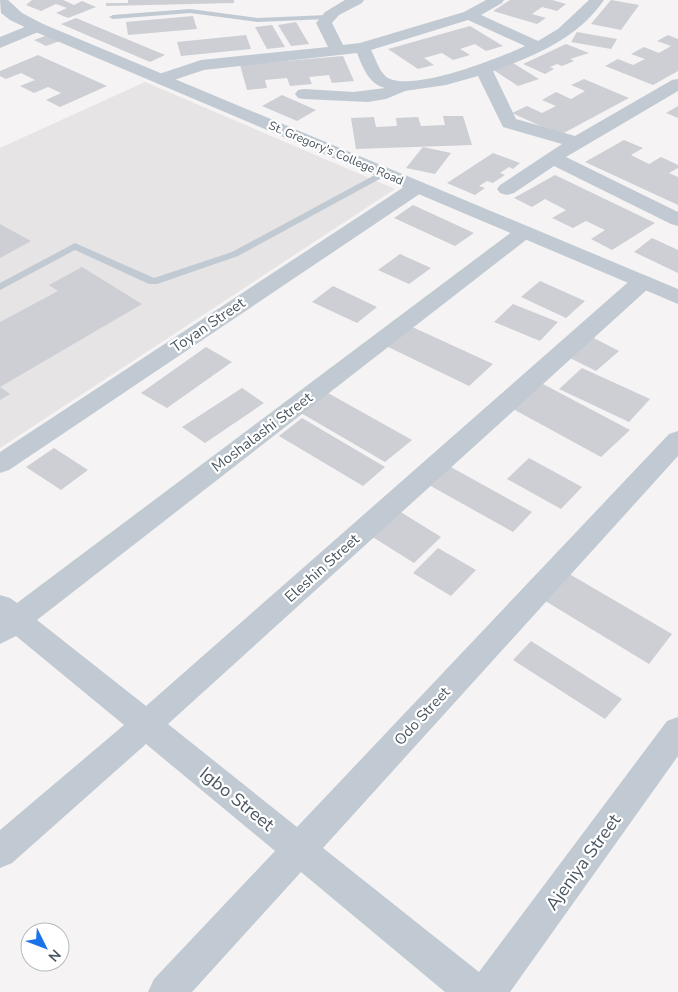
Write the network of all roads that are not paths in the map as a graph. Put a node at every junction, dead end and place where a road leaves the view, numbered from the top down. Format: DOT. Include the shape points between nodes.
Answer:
graph roads {
  1 [pos="0,0"];
  2 [pos="357,0"];
  3 [pos="497,0"];
  4 [pos="597,0"];
  5 [pos="469,15"];
  6 [pos="113,17"];
  7 [pos="327,17"];
  8 [pos="37,27"];
  9 [pos="0,42"];
  10 [pos="539,47"];
  11 [pos="362,48"];
  12 [pos="338,50"];
  13 [pos="483,68"];
  14 [pos="162,79"];
  15 [pos="678,84"];
  16 [pos="400,86"];
  17 [pos="304,94"];
  18 [pos="577,142"];
  19 [pos="553,158"];
  20 [pos="384,173"];
  21 [pos="417,187"];
  22 [pos="507,189"];
  23 [pos="677,231"];
  24 [pos="524,232"];
  25 [pos="642,282"];
  26 [pos="0,287"];
  27 [pos="678,297"];
  28 [pos="678,440"];
  29 [pos="0,464"];
  30 [pos="6,619"];
  31 [pos="146,725"];
  32 [pos="678,731"];
  33 [pos="299,849"];
  34 [pos="0,852"];
  35 [pos="167,992"];
  36 [pos="474,992"];
  37 [pos="487,992"];
  1 -- 8 [label="street, St. Gregory's College Road" via="5,10"];
  2 -- 7 [label="street"];
  3 -- 5 [label="street"];
  4 -- 10 [label="street" via="575,22"];
  5 -- 10 [label="street"];
  5 -- 11 [label="street"];
  6 -- 7 [label="lane" via="190,11 256,20"];
  7 -- 12 [label="street" via="324,23"];
  8 -- 9 [label="street"];
  8 -- 14 [label="street, St. Gregory's College Road"];
  10 -- 13 [label="street"];
  11 -- 12 [label="street"];
  11 -- 16 [label="street" via="377,78"];
  12 -- 14 [label="street" via="201,65"];
  13 -- 16 [label="street" via="437,82"];
  13 -- 18 [label="street" via="509,123"];
  14 -- 20 [label="street, St. Gregory's College Road"];
  15 -- 18 [label="street"];
  16 -- 17 [label="street" via="380,97"];
  18 -- 19 [label="street"];
  19 -- 22 [label="street"];
  19 -- 23 [label="street"];
  20 -- 21 [label="street, St. Gregory's College Road"];
  20 -- 26 [label="lane" via="235,254 153,282 75,246"];
  21 -- 24 [label="street, St. Gregory's College Road"];
  21 -- 29 [label="street, Toyan Street"];
  24 -- 25 [label="street, St. Gregory's College Road"];
  24 -- 30 [label="street, Moshalashi Street"];
  25 -- 27 [label="street, St. Gregory's College Road"];
  25 -- 31 [label="street, Eleshin Street"];
  28 -- 33 [label="street, Odo Street"];
  30 -- 31 [label="street, Igbo Street"];
  31 -- 33 [label="street, Igbo Street"];
  31 -- 34 [label="street, Eleshin Street"];
  32 -- 37 [label="street, Ajeniya Street"];
  33 -- 35 [label="street, Odo Street"];
  33 -- 36 [label="street, Igbo Street"];
}
